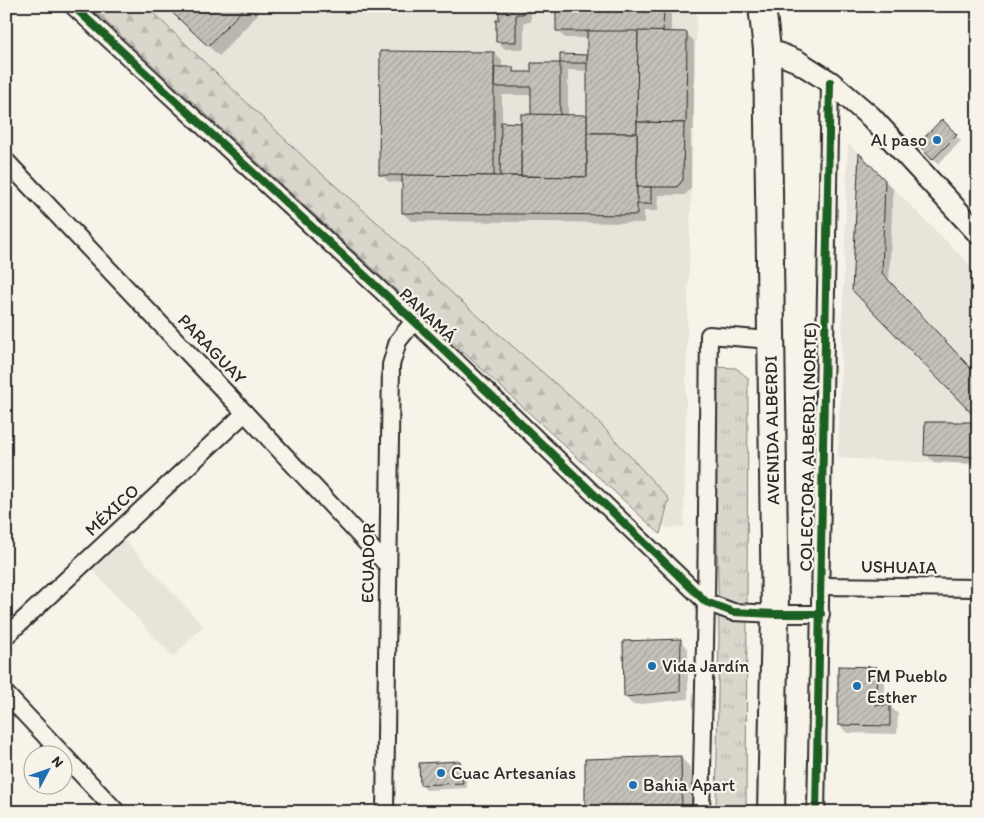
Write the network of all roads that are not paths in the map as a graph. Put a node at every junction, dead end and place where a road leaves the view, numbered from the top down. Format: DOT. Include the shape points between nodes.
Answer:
graph roads {
  1 [pos="73,6"];
  2 [pos="762,6"];
  3 [pos="772,6"];
  4 [pos="767,49"];
  5 [pos="830,82"];
  6 [pos="6,161"];
  7 [pos="978,233"];
  8 [pos="414,321"];
  9 [pos="771,340"];
  10 [pos="246,412"];
  11 [pos="388,566"];
  12 [pos="821,586"];
  13 [pos="978,588"];
  14 [pos="706,602"];
  15 [pos="775,614"];
  16 [pos="821,614"];
  17 [pos="6,636"];
  18 [pos="6,694"];
  19 [pos="117,812"];
  20 [pos="385,812"];
  21 [pos="701,812"];
  22 [pos="771,812"];
  23 [pos="816,812"];
  1 -- 8 [label="street, PANAMÁ"];
  2 -- 4 [label="main road, AVENIDA ALBERDI"];
  3 -- 4 [label="main road, AVENIDA ALBERDI"];
  4 -- 5 [label="street" via="797,61"];
  4 -- 9 [label="main road, AVENIDA ALBERDI"];
  5 -- 7 [label="street" via="871,117"];
  5 -- 12 [label="street, COLECTORA ALBERDI (NORTE)"];
  6 -- 10 [label="street, PARAGUAY"];
  8 -- 11 [label="street, ECUADOR" via="398,341 391,365"];
  8 -- 14 [label="street, PANAMÁ"];
  9 -- 14 [label="street" via="709,335"];
  9 -- 15 [label="main road, AVENIDA ALBERDI"];
  10 -- 11 [label="street, PARAGUAY"];
  10 -- 17 [label="street, MÉXICO"];
  11 -- 20 [label="street, ECUADOR"];
  12 -- 13 [label="street, USHUAIA"];
  12 -- 16 [label="street, COLECTORA ALBERDI (NORTE)"];
  14 -- 15 [label="street, PANAMÁ" via="733,612"];
  14 -- 21 [label="street"];
  15 -- 16 [label="street, PANAMÁ"];
  15 -- 22 [label="main road, AVENIDA ALBERDI"];
  16 -- 23 [label="street, COLECTORA ALBERDI (NORTE)"];
  18 -- 19 [label="street"];
}
